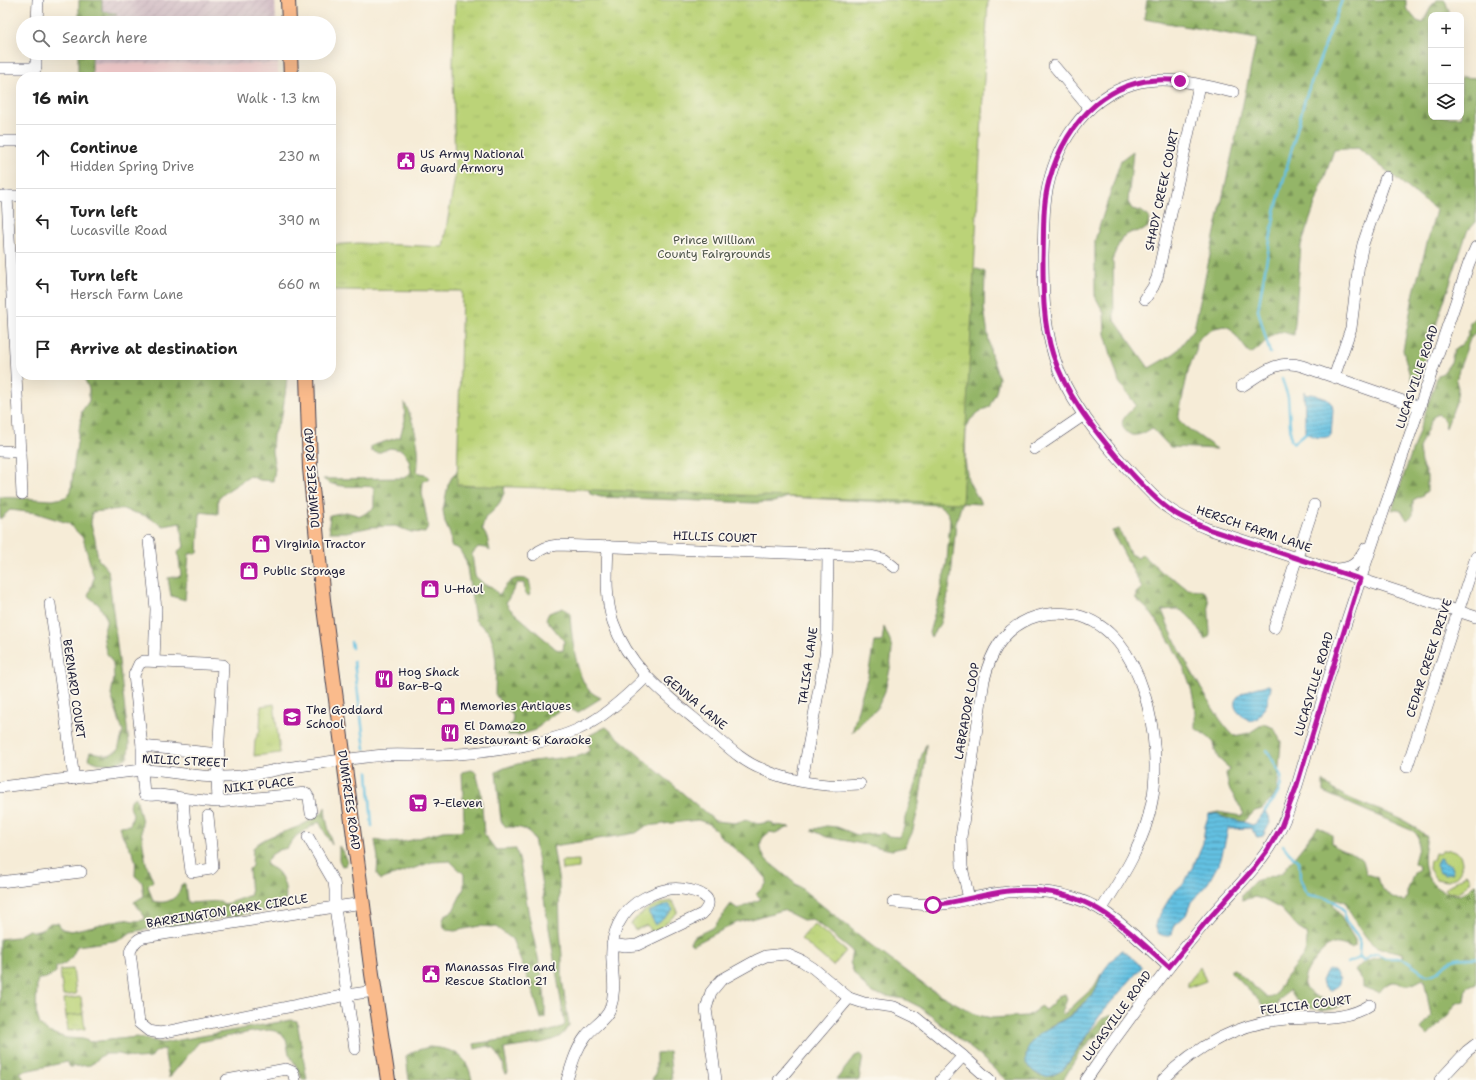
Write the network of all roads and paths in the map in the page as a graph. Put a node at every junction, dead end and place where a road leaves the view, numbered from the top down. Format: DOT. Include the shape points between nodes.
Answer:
graph roads {
  1 [pos="38,0"];
  2 [pos="288,0"];
  3 [pos="37,16"];
  4 [pos="289,16"];
  5 [pos="36,60"];
  6 [pos="290,60"];
  7 [pos="1054,66"];
  8 [pos="0,68"];
  9 [pos="291,72"];
  10 [pos="1199,85"];
  11 [pos="1233,92"];
  12 [pos="1090,109"];
  13 [pos="0,141"];
  14 [pos="16,141"];
  15 [pos="1386,177"];
  16 [pos="3,196"];
  17 [pos="16,196"];
  18 [pos="1476,248"];
  19 [pos="5,263"];
  20 [pos="1145,298"];
  21 [pos="1334,377"];
  22 [pos="307,380"];
  23 [pos="1242,386"];
  24 [pos="1420,407"];
  25 [pos="1084,415"];
  26 [pos="1034,449"];
  27 [pos="0,451"];
  28 [pos="20,452"];
  29 [pos="22,494"];
  30 [pos="1314,505"];
  31 [pos="1379,522"];
  32 [pos="149,540"];
  33 [pos="608,546"];
  34 [pos="828,554"];
  35 [pos="534,555"];
  36 [pos="1476,557"];
  37 [pos="1297,558"];
  38 [pos="894,567"];
  39 [pos="1330,569"];
  40 [pos="1360,579"];
  41 [pos="50,604"];
  42 [pos="1458,612"];
  43 [pos="1476,617"];
  44 [pos="1274,628"];
  45 [pos="154,661"];
  46 [pos="646,677"];
  47 [pos="142,746"];
  48 [pos="219,754"];
  49 [pos="343,759"];
  50 [pos="1407,767"];
  51 [pos="142,770"];
  52 [pos="217,778"];
  53 [pos="74,779"];
  54 [pos="802,780"];
  55 [pos="860,784"];
  56 [pos="0,787"];
  57 [pos="183,799"];
  58 [pos="218,802"];
  59 [pos="311,813"];
  60 [pos="208,816"];
  61 [pos="308,837"];
  62 [pos="81,872"];
  63 [pos="0,882"];
  64 [pos="969,899"];
  65 [pos="894,902"];
  66 [pos="363,903"];
  67 [pos="335,907"];
  68 [pos="1102,910"];
  69 [pos="612,944"];
  70 [pos="1169,967"];
  71 [pos="374,990"];
  72 [pos="347,995"];
  73 [pos="849,998"];
  74 [pos="1370,1005"];
  75 [pos="1476,1044"];
  76 [pos="355,1049"];
  77 [pos="964,1056"];
  78 [pos="227,1080"];
  79 [pos="295,1080"];
  80 [pos="388,1080"];
  81 [pos="567,1080"];
  82 [pos="716,1080"];
  83 [pos="779,1080"];
  84 [pos="941,1080"];
  85 [pos="990,1080"];
  86 [pos="1086,1080"];
  87 [pos="1163,1080"];
  88 [pos="1440,1080"];
  1 -- 3 [label="street"];
  2 -- 4 [label="main road"];
  5 -- 8 [label="street" via="36,68"];
  6 -- 9 [label="main road"];
  7 -- 12 [label="street"];
  10 -- 11 [label="street, HERSCH FARM LANE"];
  10 -- 12 [label="street, HERSCH FARM LANE" via="1172,80 1134,83 1108,95"];
  10 -- 20 [label="street, SHADY CREEK COURT" via="1157,278"];
  12 -- 25 [label="street, HERSCH FARM LANE" via="1079,120 1062,147 1049,182 1044,215 1044,316 1053,355 1066,386"];
  13 -- 14 [label="street"];
  15 -- 21 [label="street" via="1360,254 1351,328"];
  16 -- 17 [label="street"];
  16 -- 19 [label="street"];
  18 -- 24 [label="street, LUCASVILLE ROAD"];
  19 -- 28 [label="street"];
  21 -- 23 [label="street" via="1298,364 1285,364 1267,369"];
  21 -- 24 [label="street"];
  22 -- 49 [label="main road, DUMFRIES ROAD" via="310,468 317,544"];
  24 -- 31 [label="street, LUCASVILLE ROAD"];
  25 -- 26 [label="street"];
  25 -- 37 [label="street, HERSCH FARM LANE" via="1127,468 1167,508 1208,529"];
  27 -- 28 [label="street"];
  28 -- 29 [label="street"];
  30 -- 37 [label="street"];
  31 -- 39 [label="street" via="1357,562 1346,568"];
  31 -- 40 [label="street, LUCASVILLE ROAD"];
  32 -- 45 [label="street" via="156,609"];
  33 -- 34 [label="street, HILLIS COURT"];
  33 -- 35 [label="street, HILLIS COURT" via="549,546"];
  33 -- 46 [label="street, GENNA LANE" via="607,594 612,621 627,652"];
  34 -- 38 [label="street, HILLIS COURT" via="876,557 884,559"];
  34 -- 54 [label="street, TALISA LANE" via="825,656"];
  36 -- 42 [label="street, CEDAR CREEK DRIVE"];
  37 -- 39 [label="street, HERSCH FARM LANE"];
  37 -- 44 [label="street"];
  39 -- 40 [label="street, HERSCH FARM LANE"];
  40 -- 42 [label="street, HERSCH FARM LANE"];
  40 -- 70 [label="street, LUCASVILLE ROAD" via="1296,788 1281,827 1254,868"];
  41 -- 53 [label="street, BERNARD COURT"];
  42 -- 43 [label="street, HERSCH FARM LANE"];
  42 -- 50 [label="street, CEDAR CREEK DRIVE"];
  45 -- 47 [label="street" via="139,664 134,675"];
  45 -- 48 [label="street, NIKI PLACE" via="223,665"];
  46 -- 49 [label="street, MILIC STREET" via="610,710 590,724 571,733 540,742 470,753"];
  46 -- 54 [label="street, GENNA LANE" via="749,763 774,774"];
  47 -- 48 [label="street"];
  47 -- 51 [label="street"];
  48 -- 52 [label="street, NIKI PLACE"];
  49 -- 52 [label="street, MILIC STREET" via="244,776"];
  49 -- 66 [label="main road, DUMFRIES ROAD"];
  51 -- 52 [label="street, MILIC STREET"];
  51 -- 53 [label="street, MILIC STREET"];
  51 -- 57 [label="street, NIKI PLACE" via="144,794"];
  52 -- 58 [label="street, NIKI PLACE"];
  53 -- 56 [label="street, MILIC STREET"];
  54 -- 55 [label="street, GENNA LANE" via="826,785"];
  57 -- 58 [label="street, NIKI PLACE"];
  57 -- 60 [label="street" via="192,872 213,867"];
  58 -- 59 [label="street, NIKI PLACE" via="306,793 310,798"];
  61 -- 67 [label="street" via="334,882"];
  62 -- 63 [label="street"];
  64 -- 65 [label="street" via="933,905"];
  64 -- 68 [label="street" via="1008,891 1044,891 1074,898"];
  64 -- 68 [label="street, LABRADOR LOOP" via="962,866 961,837 988,663 1002,639 1026,621 1048,614 1070,614 1081,616 1099,625 1114,638 1126,654 1147,702 1153,729 1154,788 1147,822 1136,852"];
  66 -- 67 [label="street, BARRINGTON PARK CIRCLE"];
  66 -- 71 [label="main road, DUMFRIES ROAD"];
  67 -- 72 [label="street"];
  67 -- 72 [label="street, BARRINGTON PARK CIRCLE" via="139,938 130,952 139,1022 148,1031 160,1033"];
  68 -- 70 [label="street"];
  69 -- 69 [label="street" via="617,924 626,912 653,893 680,889 701,894 708,901 702,914 637,945"];
  69 -- 81 [label="street" via="612,1002 604,1018 587,1034 580,1045"];
  70 -- 86 [label="street, LUCASVILLE ROAD"];
  71 -- 72 [label="street, BARRINGTON PARK CIRCLE"];
  71 -- 80 [label="main road, DUMFRIES ROAD"];
  72 -- 76 [label="street"];
  73 -- 77 [label="street" via="905,1011"];
  73 -- 82 [label="street" via="813,968 786,954 766,956 721,980 711,992 706,1009"];
  73 -- 83 [label="street"];
  74 -- 87 [label="street, FELICIA COURT" via="1344,1016 1286,1019 1248,1026 1198,1051"];
  75 -- 88 [label="street"];
  77 -- 84 [label="street"];
  77 -- 85 [label="street"];
  78 -- 79 [label="street" via="286,1069 293,1072"];
}
